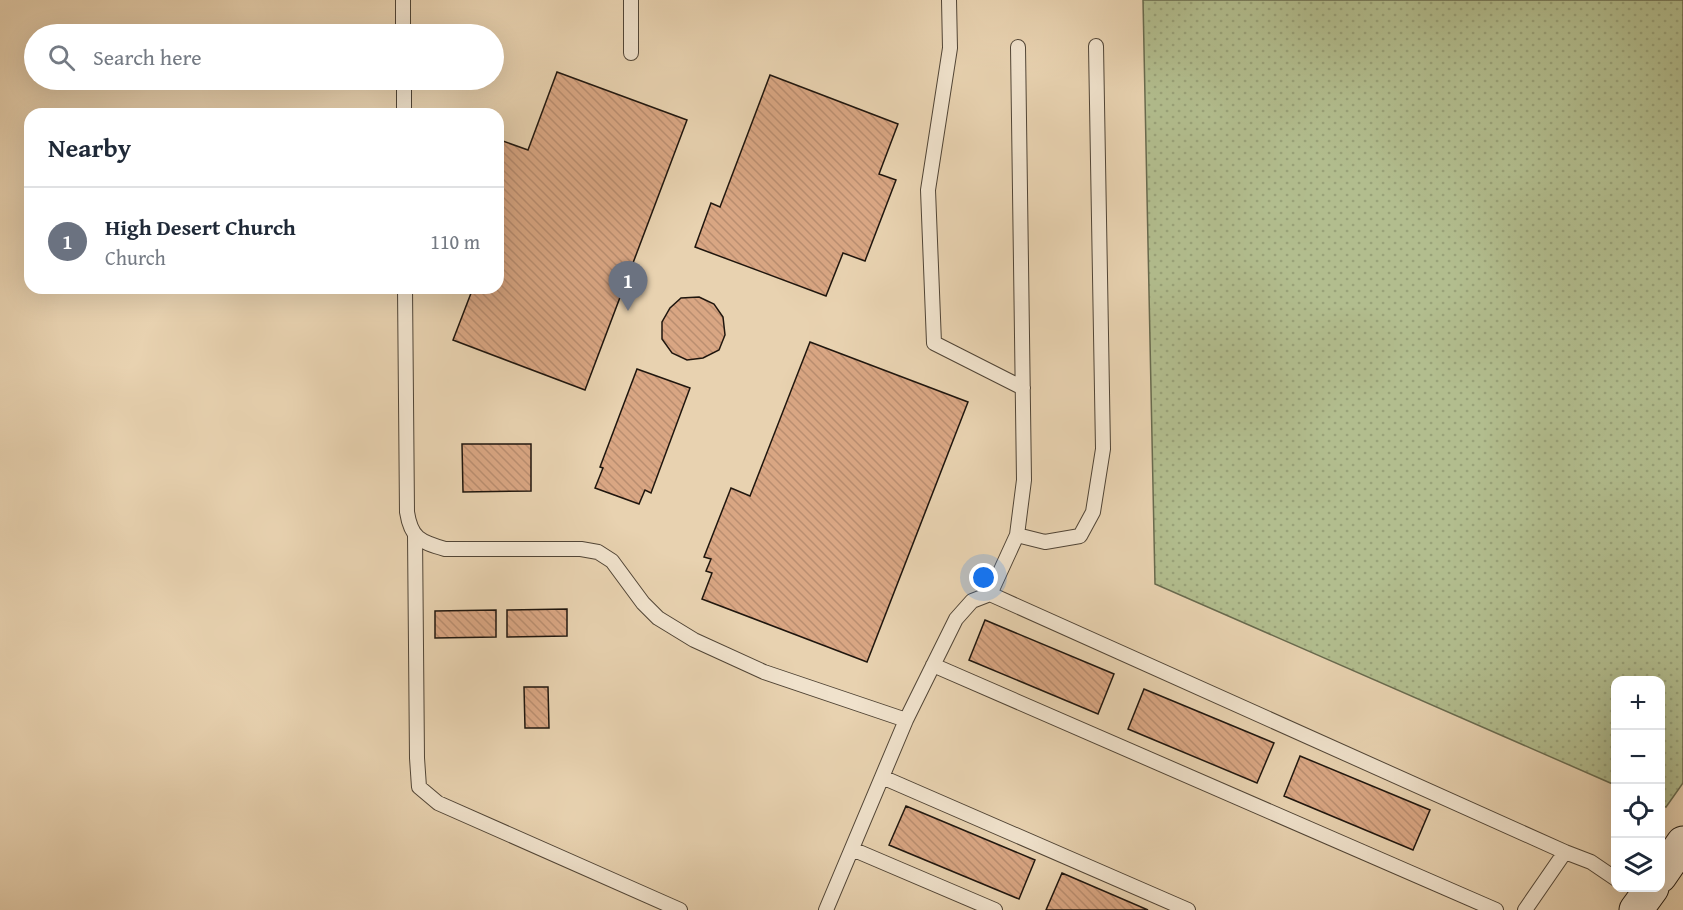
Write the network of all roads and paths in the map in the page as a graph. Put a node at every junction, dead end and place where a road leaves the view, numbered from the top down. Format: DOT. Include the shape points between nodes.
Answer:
graph roads {
  1 [pos="403,0"];
  2 [pos="631,0"];
  3 [pos="949,0"];
  4 [pos="403,24"];
  5 [pos="1096,46"];
  6 [pos="1018,47"];
  7 [pos="631,53"];
  8 [pos="404,90"];
  9 [pos="404,108"];
  10 [pos="405,294"];
  11 [pos="1023,388"];
  12 [pos="415,536"];
  13 [pos="1017,536"];
  14 [pos="990,594"];
  15 [pos="933,664"];
  16 [pos="906,720"];
  17 [pos="882,777"];
  18 [pos="1683,843"];
  19 [pos="852,849"];
  20 [pos="1565,852"];
  21 [pos="1611,876"];
  22 [pos="1646,893"];
  23 [pos="680,910"];
  24 [pos="826,910"];
  25 [pos="996,910"];
  26 [pos="1188,910"];
  27 [pos="1496,910"];
  28 [pos="1525,910"];
  1 -- 4 [label="lane"];
  2 -- 7 [label="lane"];
  3 -- 11 [label="lane" via="950,48 928,190 934,343"];
  5 -- 13 [label="lane" via="1103,449 1093,512 1080,536 1045,542"];
  6 -- 11 [label="lane"];
  8 -- 9 [label="lane"];
  10 -- 12 [label="lane" via="407,512"];
  11 -- 13 [label="lane" via="1024,480"];
  12 -- 16 [label="lane" via="445,549 598,552 612,561 658,618 694,640 764,672"];
  12 -- 23 [label="lane" via="419,787 438,803"];
  13 -- 14 [label="lane"];
  14 -- 15 [label="lane" via="972,601 956,619"];
  14 -- 20 [label="lane"];
  15 -- 16 [label="lane"];
  15 -- 27 [label="lane"];
  16 -- 17 [label="lane"];
  17 -- 19 [label="lane"];
  17 -- 26 [label="lane"];
  18 -- 22 [label="street"];
  19 -- 24 [label="lane"];
  19 -- 25 [label="lane"];
  20 -- 21 [label="lane"];
  20 -- 28 [label="lane"];
}
